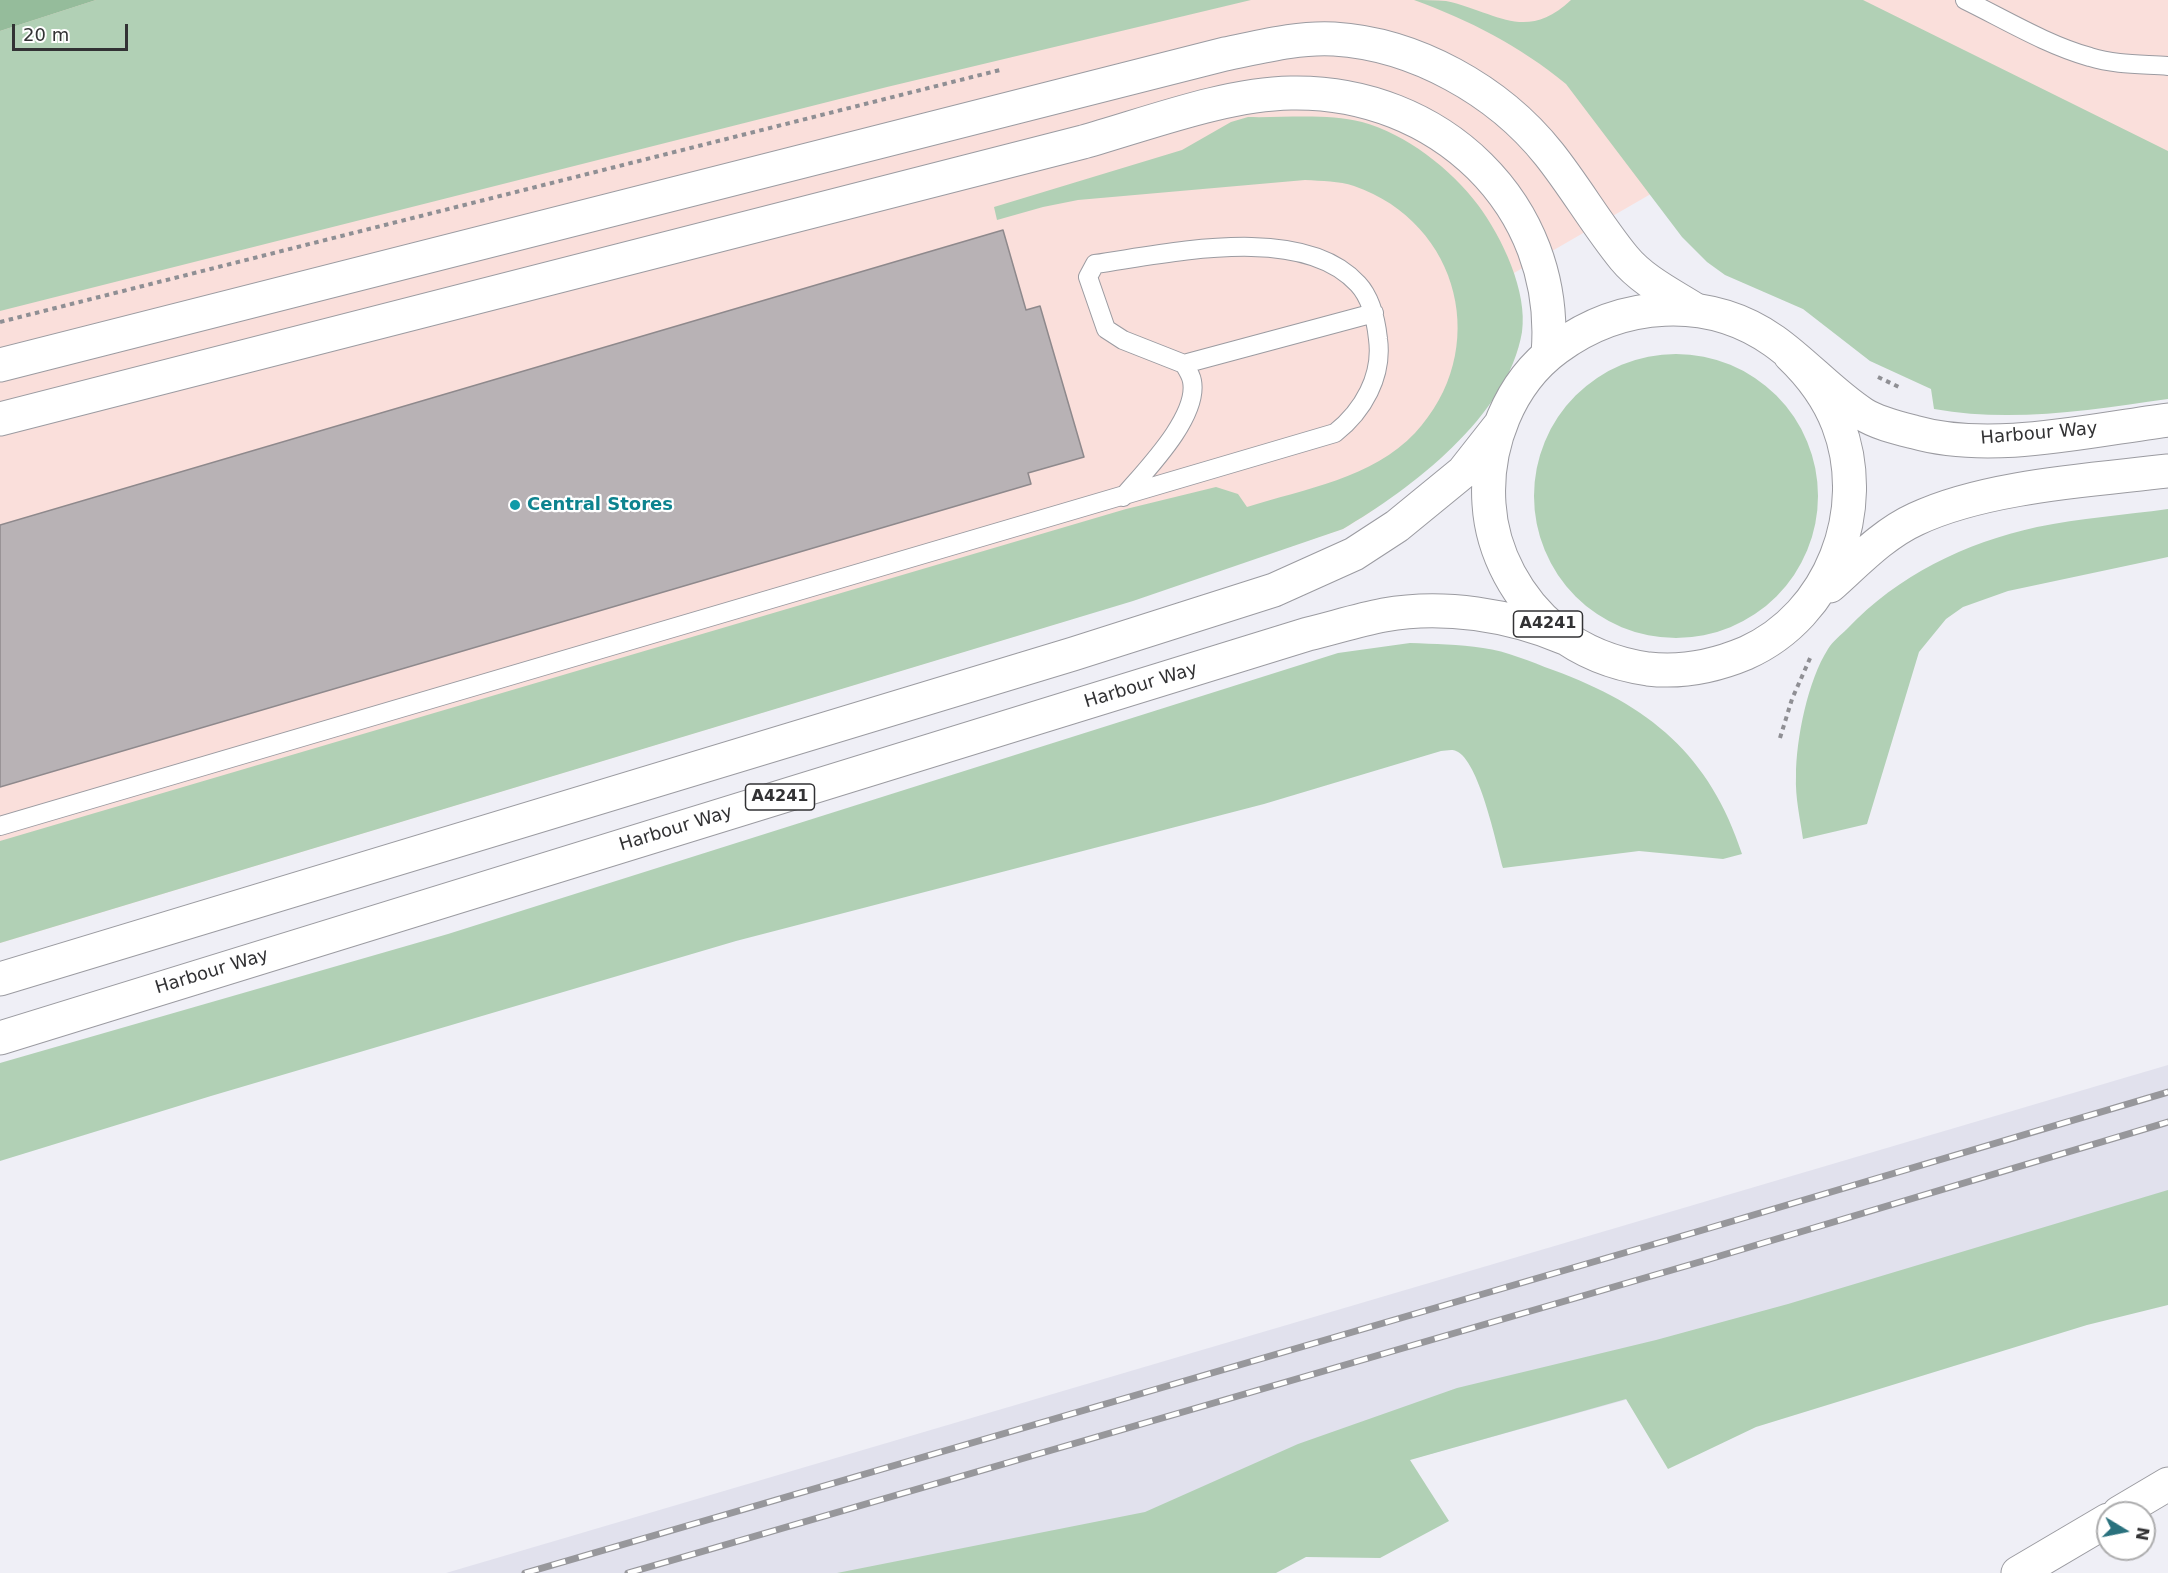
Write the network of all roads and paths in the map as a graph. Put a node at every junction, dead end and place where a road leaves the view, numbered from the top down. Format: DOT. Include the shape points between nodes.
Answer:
graph roads {
  1 [pos="1965,0"];
  2 [pos="2168,66"];
  3 [pos="1694,309"];
  4 [pos="1374,313"];
  5 [pos="1548,354"];
  6 [pos="1790,355"];
  7 [pos="1184,364"];
  8 [pos="0,365"];
  9 [pos="0,418"];
  10 [pos="2168,420"];
  11 [pos="1500,425"];
  12 [pos="2168,471"];
  13 [pos="1123,496"];
  14 [pos="1809,605"];
  15 [pos="1565,638"];
  16 [pos="1814,650"];
  17 [pos="1780,738"];
  18 [pos="0,826"];
  19 [pos="0,980"];
  20 [pos="0,1038"];
  21 [pos="2168,1484"];
  22 [pos="2139,1501"];
  23 [pos="2096,1527"];
  24 [pos="2018,1573"];
  1 -- 2 [label="lane" via="2062,48 2092,58"];
  3 -- 5 [label="main road, A4241" via="1658,308 1621,314 1578,333"];
  3 -- 6 [label="main road, A4241" via="1744,324"];
  3 -- 8 [label="main road" via="1655,285 1625,259 1548,153 1514,118 1471,86 1411,54 1382,45 1333,39 1270,44 1225,54"];
  4 -- 7 [label="lane"];
  4 -- 7 [label="lane" via="1359,284 1334,265 1261,246 1227,246 1095,264 1088,277 1106,328 1123,340"];
  4 -- 13 [label="lane" via="1379,342 1376,375 1352,420 1335,433"];
  5 -- 9 [label="main road" via="1546,289 1533,242 1505,192 1474,159 1426,127 1383,107 1324,94 1291,93 1228,101 1060,148"];
  5 -- 11 [label="main road, A4241" via="1523,382"];
  6 -- 10 [label="main road, Harbour Way / A4241" via="1866,417 1918,434 1965,441 2030,438"];
  6 -- 14 [label="main road, A4241" via="1822,392 1838,423 1847,453 1850,490 1840,550"];
  7 -- 13 [label="lane" via="1193,382 1187,414 1164,449"];
  11 -- 15 [label="main road, A4241" via="1492,450 1488,490 1496,543 1526,601"];
  11 -- 19 [label="main road, A4241" via="1462,472 1397,526 1354,554 1274,590"];
  12 -- 14 [label="main road, A4241" via="2036,487 1932,512 1878,542"];
  13 -- 18 [label="lane"];
  14 -- 15 [label="main road, A4241" via="1757,648 1693,669 1626,666 1594,655"];
  15 -- 20 [label="main road, Harbour Way / A4241" via="1498,616 1432,611 1385,615 1308,634"];
  16 -- 17 [label="path"];
  21 -- 22 [label="main road"];
  23 -- 24 [label="main road"];
}
